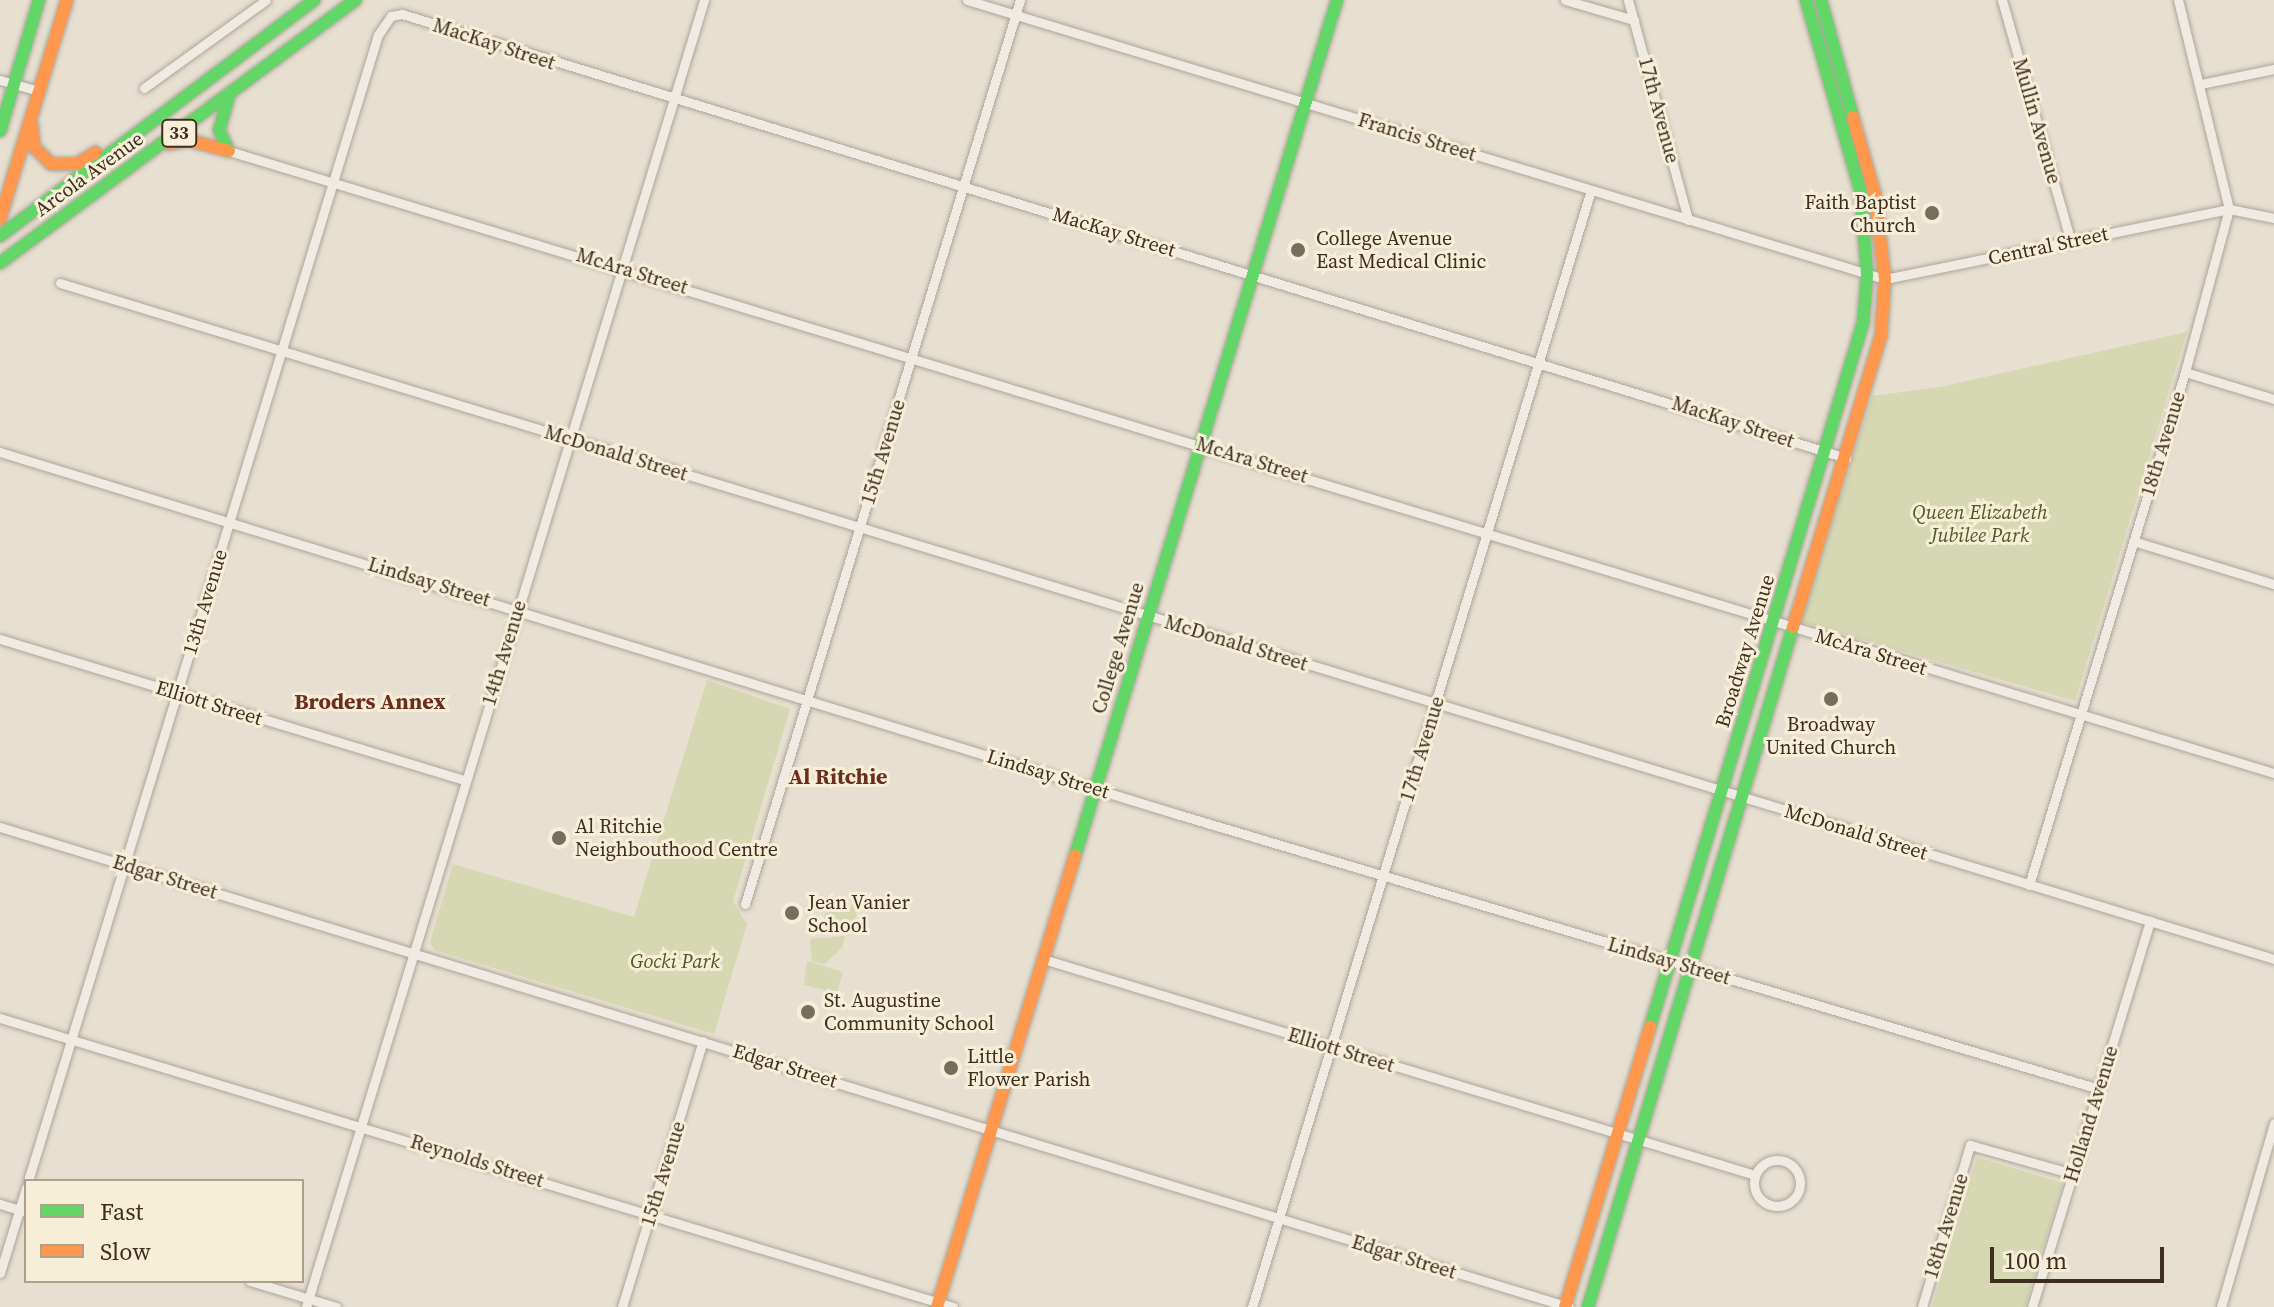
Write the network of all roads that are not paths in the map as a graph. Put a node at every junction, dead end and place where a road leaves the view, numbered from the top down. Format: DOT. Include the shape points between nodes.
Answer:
graph roads {
  1 [pos="39,0"];
  2 [pos="67,0"];
  3 [pos="266,0"];
  4 [pos="314,0"];
  5 [pos="355,0"];
  6 [pos="704,0"];
  7 [pos="967,0"];
  8 [pos="1020,0"];
  9 [pos="1337,0"];
  10 [pos="1565,0"];
  11 [pos="1628,0"];
  12 [pos="1806,0"];
  13 [pos="1821,0"];
  14 [pos="2002,0"];
  15 [pos="2178,0"];
  16 [pos="1016,15"];
  17 [pos="1634,20"];
  18 [pos="383,23"];
  19 [pos="2274,69"];
  20 [pos="0,80"];
  21 [pos="14,84"];
  22 [pos="2201,84"];
  23 [pos="144,88"];
  24 [pos="39,91"];
  25 [pos="230,94"];
  26 [pos="673,101"];
  27 [pos="1305,103"];
  28 [pos="34,108"];
  29 [pos="161,112"];
  30 [pos="0,131"];
  31 [pos="161,147"];
  32 [pos="229,151"];
  33 [pos="334,182"];
  34 [pos="964,186"];
  35 [pos="1591,190"];
  36 [pos="2229,209"];
  37 [pos="2274,218"];
  38 [pos="0,219"];
  39 [pos="1688,220"];
  40 [pos="0,236"];
  41 [pos="2071,242"];
  42 [pos="0,263"];
  43 [pos="622,268"];
  44 [pos="1867,275"];
  45 [pos="1253,276"];
  46 [pos="1885,279"];
  47 [pos="60,283"];
  48 [pos="282,351"];
  49 [pos="912,356"];
  50 [pos="1539,361"];
  51 [pos="2185,372"];
  52 [pos="2274,399"];
  53 [pos="568,439"];
  54 [pos="1201,444"];
  55 [pos="0,452"];
  56 [pos="1828,452"];
  57 [pos="1846,458"];
  58 [pos="230,522"];
  59 [pos="859,528"];
  60 [pos="1487,532"];
  61 [pos="2133,541"];
  62 [pos="2274,584"];
  63 [pos="517,609"];
  64 [pos="1148,616"];
  65 [pos="1775,622"];
  66 [pos="1795,629"];
  67 [pos="0,639"];
  68 [pos="177,693"];
  69 [pos="808,699"];
  70 [pos="1435,704"];
  71 [pos="2081,714"];
  72 [pos="2274,773"];
  73 [pos="464,780"];
  74 [pos="1096,789"];
  75 [pos="1722,792"];
  76 [pos="1744,798"];
  77 [pos="0,827"];
  78 [pos="125,865"];
  79 [pos="1383,877"];
  80 [pos="2029,885"];
  81 [pos="745,904"];
  82 [pos="2150,921"];
  83 [pos="413,953"];
  84 [pos="1043,959"];
  85 [pos="2274,959"];
  86 [pos="1671,961"];
  87 [pos="1692,967"];
  88 [pos="0,1018"];
  89 [pos="72,1040"];
  90 [pos="703,1041"];
  91 [pos="1331,1047"];
  92 [pos="2099,1089"];
  93 [pos="2274,1123"];
  94 [pos="362,1125"];
  95 [pos="991,1131"];
  96 [pos="1619,1133"];
  97 [pos="1639,1140"];
  98 [pos="2073,1174"];
  99 [pos="1755,1175"];
  100 [pos="29,1179"];
  101 [pos="0,1204"];
  102 [pos="23,1211"];
  103 [pos="650,1215"];
  104 [pos="1280,1219"];
  105 [pos="0,1273"];
  106 [pos="255,1283"];
  107 [pos="307,1303"];
  108 [pos="937,1305"];
  109 [pos="1567,1306"];
  110 [pos="336,1307"];
  111 [pos="622,1307"];
  112 [pos="953,1307"];
  113 [pos="1252,1307"];
  114 [pos="1588,1307"];
  115 [pos="1922,1307"];
  116 [pos="2032,1307"];
  117 [pos="2221,1307"];
  1 -- 21 [label="street"];
  2 -- 24 [label="street"];
  3 -- 23 [label="street"];
  4 -- 29 [label="street, Arcola Avenue / 33"];
  5 -- 25 [label="street, Arcola Avenue / 33"];
  6 -- 26 [label="street, 14th Avenue"];
  7 -- 16 [label="street, Francis Street"];
  8 -- 16 [label="street, 15th Avenue"];
  9 -- 27 [label="street, College Avenue"];
  10 -- 17 [label="street"];
  11 -- 17 [label="street, 17th Avenue"];
  12 -- 44 [label="street, Broadway Avenue" via="1861,193"];
  13 -- 46 [label="street, Broadway Avenue" via="1875,195"];
  14 -- 41 [label="street, Mullin Avenue"];
  15 -- 22 [label="street, 18th Avenue"];
  16 -- 27 [label="street, Francis Street"];
  16 -- 34 [label="street, 15th Avenue"];
  17 -- 39 [label="street, 17th Avenue"];
  18 -- 26 [label="street, MacKay Street" via="402,14"];
  18 -- 33 [label="street, 13th Avenue"];
  19 -- 22 [label="street"];
  20 -- 21 [label="street"];
  21 -- 24 [label="street"];
  21 -- 30 [label="street"];
  22 -- 36 [label="street, 18th Avenue"];
  24 -- 28 [label="street"];
  25 -- 31 [label="street, Arcola Avenue / 33"];
  25 -- 32 [label="street" via="219,121"];
  26 -- 34 [label="street, MacKay Street"];
  26 -- 43 [label="street, 14th Avenue"];
  27 -- 35 [label="street, Francis Street"];
  27 -- 45 [label="street, College Avenue"];
  28 -- 29 [label="street" via="34,147 41,158 65,166 77,164"];
  28 -- 38 [label="street"];
  29 -- 40 [label="street, Arcola Avenue / 33"];
  31 -- 32 [label="street" via="188,140"];
  31 -- 42 [label="street, Arcola Avenue / 33"];
  32 -- 33 [label="street, McAra Street"];
  33 -- 43 [label="street, McAra Street"];
  33 -- 48 [label="street, 13th Avenue"];
  34 -- 45 [label="street, MacKay Street"];
  34 -- 49 [label="street, 15th Avenue"];
  35 -- 39 [label="street, Francis Street"];
  35 -- 50 [label="street, 17th Avenue"];
  36 -- 37 [label="street"];
  36 -- 41 [label="street, Central Street"];
  36 -- 51 [label="street, 18th Avenue"];
  39 -- 44 [label="street, Francis Street"];
  41 -- 46 [label="street, Central Street"];
  43 -- 49 [label="street, McAra Street"];
  43 -- 53 [label="street, 14th Avenue"];
  44 -- 46 [label="street, Central Street"];
  44 -- 56 [label="street, Broadway Avenue" via="1857,347"];
  45 -- 50 [label="street, MacKay Street"];
  45 -- 54 [label="street, College Avenue"];
  46 -- 57 [label="street, Broadway Avenue" via="1881,336"];
  47 -- 48 [label="street, McDonald Street"];
  48 -- 53 [label="street, McDonald Street"];
  48 -- 58 [label="street, 13th Avenue"];
  49 -- 54 [label="street, McAra Street"];
  49 -- 59 [label="street, 15th Avenue"];
  50 -- 56 [label="street, MacKay Street"];
  50 -- 60 [label="street, 17th Avenue"];
  51 -- 52 [label="street"];
  51 -- 61 [label="street, 18th Avenue"];
  53 -- 59 [label="street, McDonald Street"];
  53 -- 63 [label="street, 14th Avenue"];
  54 -- 60 [label="street, McAra Street"];
  54 -- 64 [label="street, College Avenue"];
  55 -- 58 [label="street, Lindsay Street"];
  56 -- 57 [label="street, MacKay Street"];
  56 -- 65 [label="street, Broadway Avenue"];
  57 -- 66 [label="street, Broadway Avenue"];
  58 -- 63 [label="street, Lindsay Street"];
  58 -- 68 [label="street, 13th Avenue"];
  59 -- 64 [label="street, McDonald Street"];
  59 -- 69 [label="street, 15th Avenue"];
  60 -- 65 [label="street, McAra Street"];
  60 -- 70 [label="street, 17th Avenue"];
  61 -- 62 [label="street"];
  61 -- 71 [label="street, 18th Avenue"];
  63 -- 69 [label="street, Lindsay Street"];
  63 -- 73 [label="street, 14th Avenue"];
  64 -- 70 [label="street, McDonald Street"];
  64 -- 74 [label="street, College Avenue"];
  65 -- 66 [label="street, McAra Street"];
  65 -- 75 [label="street, Broadway Avenue"];
  66 -- 71 [label="street, McAra Street"];
  66 -- 76 [label="street, Broadway Avenue"];
  67 -- 68 [label="street, Elliott Street"];
  68 -- 73 [label="street, Elliott Street"];
  68 -- 78 [label="street, 13th Avenue"];
  69 -- 74 [label="street, Lindsay Street"];
  69 -- 81 [label="street, 15th Avenue"];
  70 -- 75 [label="street, McDonald Street"];
  70 -- 79 [label="street, 17th Avenue"];
  71 -- 72 [label="street, McAra Street"];
  71 -- 80 [label="street, 18th Avenue"];
  73 -- 83 [label="street, 14th Avenue"];
  74 -- 79 [label="street, Lindsay Street"];
  74 -- 84 [label="street, College Avenue"];
  75 -- 76 [label="street, McDonald Street"];
  75 -- 86 [label="street, Broadway Avenue"];
  76 -- 80 [label="street, McDonald Street"];
  76 -- 87 [label="street, Broadway Avenue"];
  77 -- 78 [label="street, Edgar Street"];
  78 -- 83 [label="street, Edgar Street"];
  78 -- 89 [label="street, 13th Avenue"];
  79 -- 86 [label="street, Lindsay Street"];
  79 -- 91 [label="street, 17th Avenue"];
  80 -- 82 [label="street, McDonald Street"];
  82 -- 85 [label="street, McDonald Street"];
  82 -- 92 [label="street, Holland Avenue"];
  83 -- 90 [label="street, Edgar Street"];
  83 -- 94 [label="street, 14th Avenue"];
  84 -- 91 [label="street, Elliott Street"];
  84 -- 95 [label="street, College Avenue"];
  86 -- 87 [label="street, Lindsay Street"];
  86 -- 96 [label="street, Broadway Avenue"];
  87 -- 92 [label="street, Lindsay Street"];
  87 -- 97 [label="street, Broadway Avenue"];
  88 -- 89 [label="street, Reynolds Street"];
  89 -- 94 [label="street, Reynolds Street"];
  89 -- 100 [label="street, 13th Avenue"];
  90 -- 95 [label="street, Edgar Street"];
  90 -- 103 [label="street, 15th Avenue"];
  91 -- 96 [label="street, Elliott Street"];
  91 -- 104 [label="street, 17th Avenue"];
  92 -- 98 [label="street, Holland Avenue"];
  93 -- 117 [label="street"];
  94 -- 103 [label="street, Reynolds Street"];
  94 -- 107 [label="street, 14th Avenue"];
  95 -- 104 [label="street, Edgar Street"];
  95 -- 108 [label="street, College Avenue"];
  96 -- 97 [label="street, Elliott Street"];
  96 -- 109 [label="street, Broadway Avenue"];
  97 -- 99 [label="street, Elliott Street"];
  97 -- 114 [label="street, Broadway Avenue"];
  98 -- 115 [label="street, 18th Avenue" via="1970,1145"];
  98 -- 116 [label="street, Holland Avenue"];
  99 -- 99 [label="street" via="1757,1196 1769,1206 1785,1205 1798,1194 1799,1178 1788,1163 1765,1163"];
  101 -- 102 [label="street"];
  102 -- 105 [label="street"];
  103 -- 108 [label="street, Reynolds Street"];
  103 -- 111 [label="street, 15th Avenue"];
  104 -- 109 [label="street, Edgar Street"];
  104 -- 113 [label="street, 17th Avenue"];
  106 -- 107 [label="street"];
  107 -- 110 [label="street"];
  108 -- 112 [label="street, Reynolds Street"];
}
